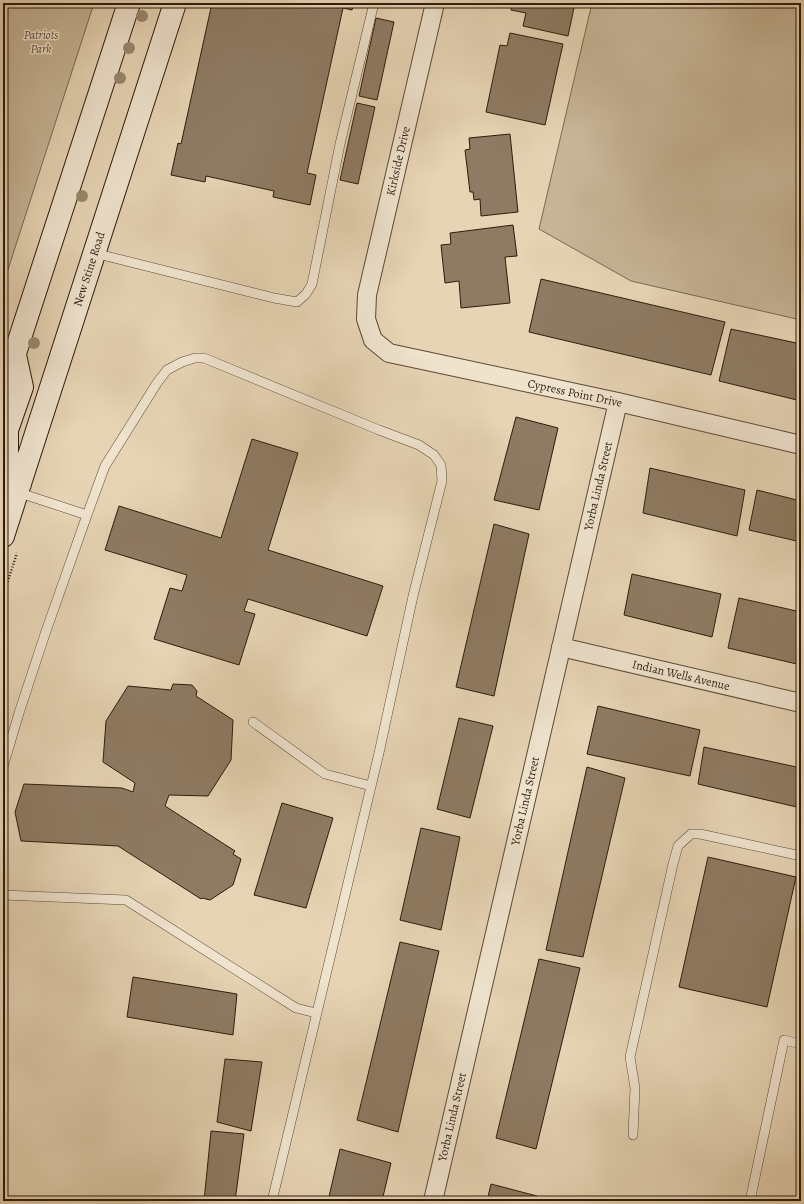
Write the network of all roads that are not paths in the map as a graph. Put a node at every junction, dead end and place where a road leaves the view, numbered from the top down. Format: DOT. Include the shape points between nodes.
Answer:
graph roads {
  1 [pos="129,3"];
  2 [pos="176,3"];
  3 [pos="374,3"];
  4 [pos="435,3"];
  5 [pos="94,253"];
  6 [pos="366,319"];
  7 [pos="15,354"];
  8 [pos="3,390"];
  9 [pos="618,402"];
  10 [pos="801,445"];
  11 [pos="19,488"];
  12 [pos="86,515"];
  13 [pos="3,536"];
  14 [pos="561,647"];
  15 [pos="801,703"];
  16 [pos="253,722"];
  17 [pos="3,767"];
  18 [pos="371,786"];
  19 [pos="801,856"];
  20 [pos="3,894"];
  21 [pos="316,1013"];
  22 [pos="801,1044"];
  23 [pos="633,1135"];
  24 [pos="272,1201"];
  25 [pos="433,1201"];
  26 [pos="750,1201"];
  1 -- 7 [label="main road"];
  2 -- 5 [label="main road, New Stine Road"];
  3 -- 5 [label="lane" via="340,144 312,284 298,302"];
  4 -- 6 [label="street, Kirkside Drive" via="368,295"];
  5 -- 11 [label="main road, New Stine Road"];
  6 -- 9 [label="street, Cypress Point Drive" via="373,340 389,353"];
  7 -- 8 [label="main road"];
  7 -- 11 [label="main road" via="22,387 7,430 7,455"];
  9 -- 10 [label="street, Cypress Point Drive"];
  9 -- 14 [label="street, Yorba Linda Street"];
  11 -- 12 [label="lane"];
  11 -- 13 [label="main road, New Stine Road"];
  12 -- 17 [label="lane"];
  12 -- 18 [label="lane" via="105,466 157,383 167,370 195,358 204,358 419,445 434,455 441,465 442,482 413,596"];
  14 -- 15 [label="street, Indian Wells Avenue"];
  14 -- 25 [label="street, Yorba Linda Street"];
  16 -- 18 [label="lane" via="325,774"];
  18 -- 21 [label="lane"];
  19 -- 23 [label="lane" via="700,834 690,834 678,846 630,1057 635,1088"];
  20 -- 21 [label="lane" via="126,900 296,1008"];
  21 -- 24 [label="lane"];
  22 -- 26 [label="lane" via="784,1040"];
}
